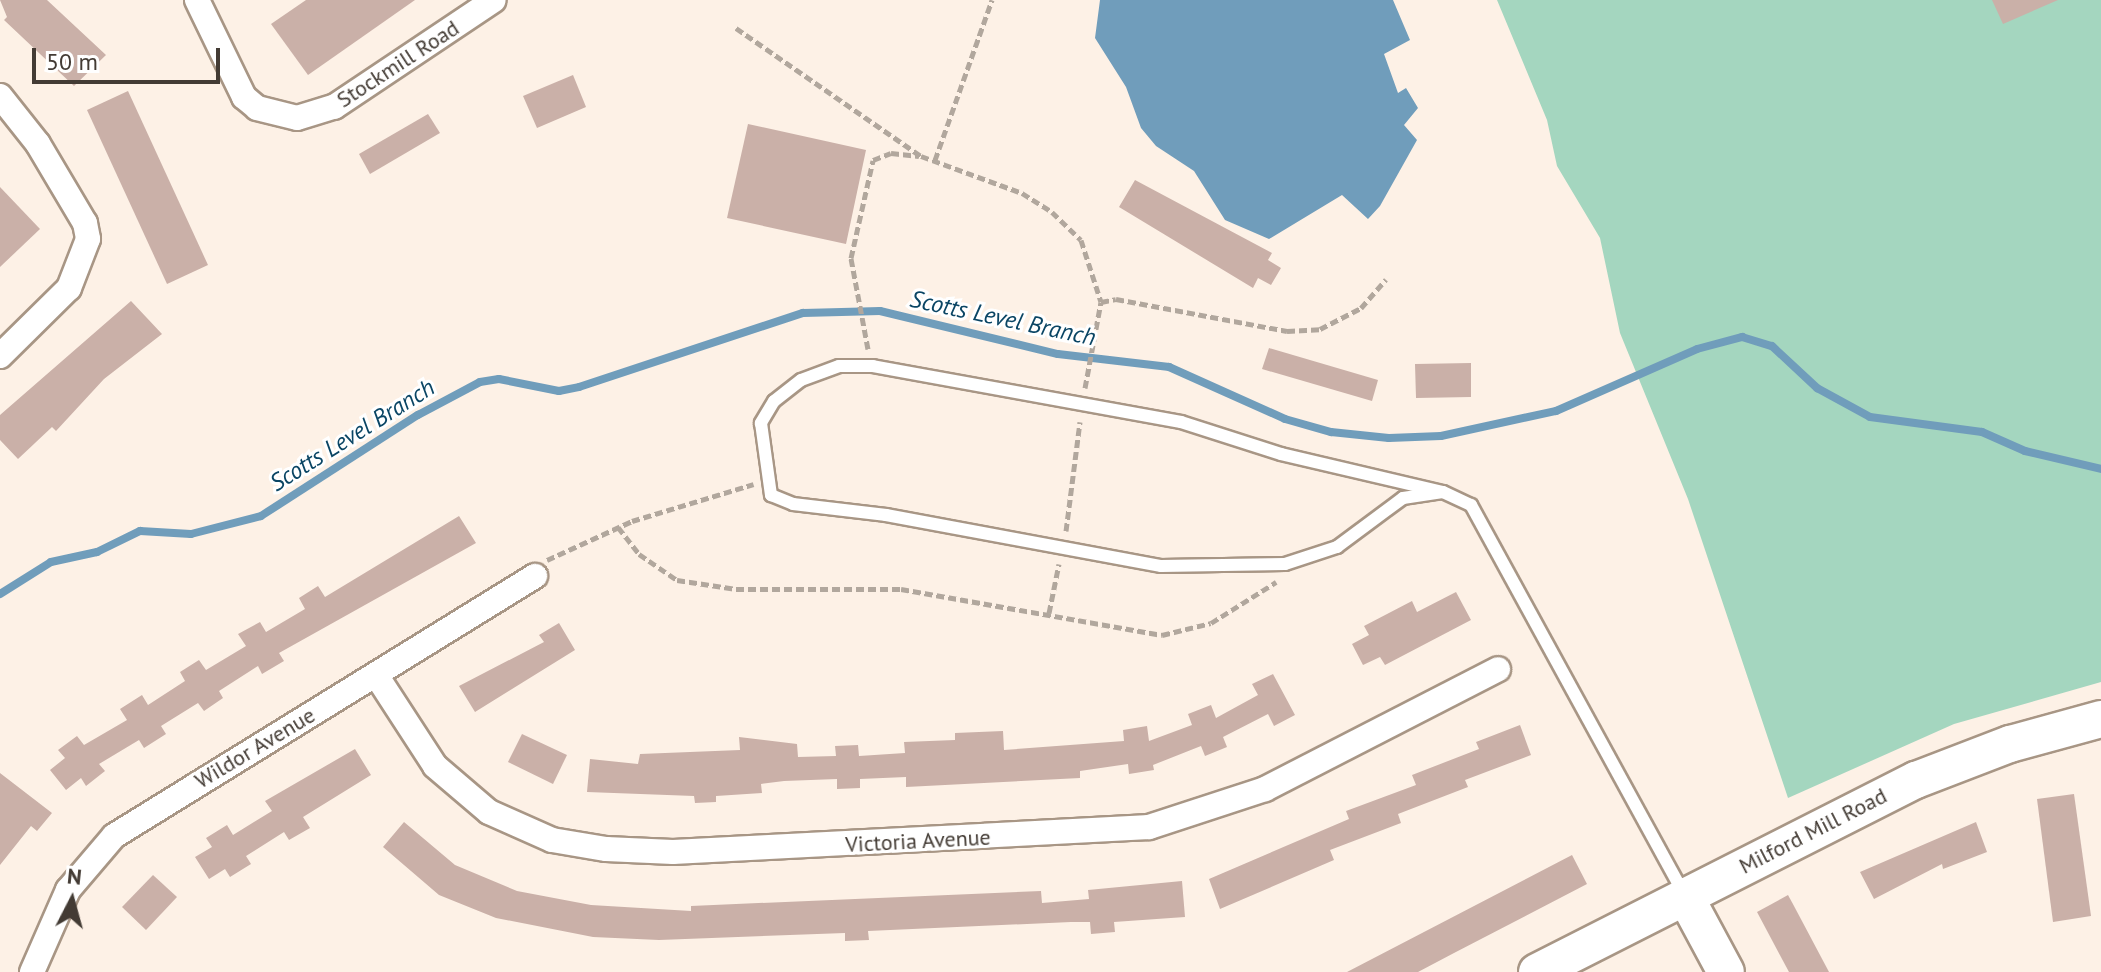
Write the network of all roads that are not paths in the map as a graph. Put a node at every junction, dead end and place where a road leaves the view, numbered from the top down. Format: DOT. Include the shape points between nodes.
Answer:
graph roads {
  1 [pos="197,0"];
  2 [pos="494,0"];
  3 [pos="0,96"];
  4 [pos="4,343"];
  5 [pos="1443,492"];
  6 [pos="535,576"];
  7 [pos="1498,669"];
  8 [pos="376,675"];
  9 [pos="2101,719"];
  10 [pos="1685,896"];
  11 [pos="32,972"];
  12 [pos="1537,972"];
  13 [pos="1726,972"];
  1 -- 2 [label="street, Stockmill Road" via="244,97 257,108 297,118 334,107"];
  3 -- 4 [label="street" via="38,144 85,223 88,239 69,288"];
  5 -- 5 [label="lane" via="1403,498 1337,547 1285,564 1161,566 793,504 771,495 761,423 774,401 801,380 839,366 873,366 1181,422 1281,454"];
  5 -- 10 [label="lane" via="1471,505 1495,542 1543,641"];
  6 -- 8 [label="street, Wildor Avenue"];
  7 -- 8 [label="street, Victoria Avenue" via="1265,789 1149,827 673,852 552,840 489,812 435,766"];
  8 -- 11 [label="street, Wildor Avenue" via="114,836 68,890"];
  9 -- 10 [label="main road, Milford Mill Road" via="2010,744 1916,780"];
  10 -- 12 [label="main road, Milford Mill Road"];
  10 -- 13 [label="main road"];
}
